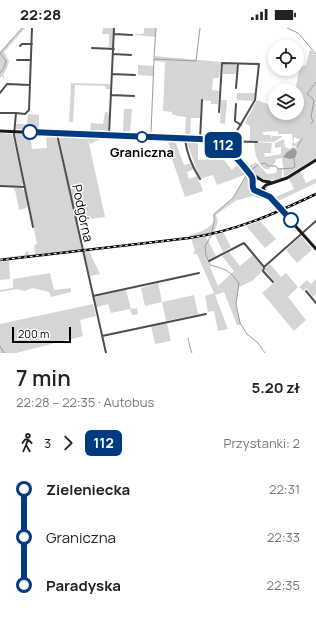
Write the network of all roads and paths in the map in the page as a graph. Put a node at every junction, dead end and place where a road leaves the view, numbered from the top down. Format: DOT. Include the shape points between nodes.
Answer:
graph roads {
  1 [pos="32,28"];
  2 [pos="114,28"];
  3 [pos="114,34"];
  4 [pos="132,35"];
  5 [pos="32,44"];
  6 [pos="20,46"];
  7 [pos="92,48"];
  8 [pos="114,49"];
  9 [pos="113,54"];
  10 [pos="131,55"];
  11 [pos="17,60"];
  12 [pos="31,60"];
  13 [pos="238,64"];
  14 [pos="112,74"];
  15 [pos="135,75"];
  16 [pos="30,85"];
  17 [pos="236,88"];
  18 [pos="0,93"];
  19 [pos="111,96"];
  20 [pos="134,96"];
  21 [pos="202,100"];
  22 [pos="236,104"];
  23 [pos="219,112"];
  24 [pos="0,113"];
  25 [pos="16,113"];
  26 [pos="241,125"];
  27 [pos="0,131"];
  28 [pos="14,131"];
  29 [pos="57,133"];
  30 [pos="109,135"];
  31 [pos="185,139"];
  32 [pos="200,139"];
  33 [pos="231,141"];
  34 [pos="257,142"];
  35 [pos="222,145"];
  36 [pos="316,160"];
  37 [pos="247,170"];
  38 [pos="200,179"];
  39 [pos="261,180"];
  40 [pos="278,181"];
  41 [pos="253,182"];
  42 [pos="0,186"];
  43 [pos="25,187"];
  44 [pos="263,188"];
  45 [pos="259,191"];
  46 [pos="270,197"];
  47 [pos="316,221"];
  48 [pos="33,227"];
  49 [pos="302,233"];
  50 [pos="316,249"];
  51 [pos="209,261"];
  52 [pos="264,267"];
  53 [pos="199,274"];
  54 [pos="273,282"];
  55 [pos="306,290"];
  56 [pos="93,296"];
  57 [pos="316,303"];
  58 [pos="206,314"];
  59 [pos="102,336"];
  60 [pos="106,353"];
  1 -- 5 [label="street"];
  2 -- 3 [label="street"];
  3 -- 4 [label="street"];
  3 -- 8 [label="street"];
  5 -- 6 [label="street"];
  5 -- 12 [label="street"];
  7 -- 8 [label="street"];
  8 -- 9 [label="street"];
  9 -- 10 [label="street"];
  9 -- 14 [label="street"];
  11 -- 12 [label="street"];
  12 -- 16 [label="street"];
  13 -- 17 [label="street"];
  13 -- 23 [label="street" via="222,63"];
  13 -- 26 [label="street" via="259,64 255,100"];
  14 -- 15 [label="street"];
  14 -- 19 [label="street"];
  16 -- 18 [label="street" via="7,84"];
  16 -- 25 [label="street" via="28,111 24,114"];
  19 -- 20 [label="street"];
  19 -- 30 [label="street"];
  21 -- 32 [label="street"];
  22 -- 26 [label="street" via="235,121"];
  24 -- 25 [label="street"];
  25 -- 28 [label="street"];
  26 -- 33 [label="street"];
  27 -- 28 [label="main road"];
  28 -- 29 [label="main road"];
  28 -- 43 [label="street"];
  29 -- 30 [label="main road"];
  29 -- 56 [label="street, Podgórna"];
  30 -- 31 [label="main road"];
  31 -- 32 [label="main road"];
  31 -- 38 [label="street"];
  32 -- 35 [label="main road" via="212,140"];
  33 -- 34 [label="street"];
  33 -- 35 [label="street" via="225,141"];
  35 -- 37 [label="main road"];
  36 -- 40 [label="main road"];
  37 -- 39 [label="main road"];
  37 -- 41 [label="main road"];
  39 -- 40 [label="main road"];
  39 -- 41 [label="main road"];
  39 -- 44 [label="main road"];
  40 -- 44 [label="main road"];
  41 -- 45 [label="main road" via="253,188"];
  42 -- 43 [label="street"];
  43 -- 48 [label="street"];
  44 -- 45 [label="main road"];
  44 -- 46 [label="main road"];
  45 -- 46 [label="main road"];
  46 -- 49 [label="main road"];
  47 -- 49 [label="street"];
  49 -- 50 [label="main road"];
  49 -- 52 [label="street"];
  51 -- 52 [label="street" via="244,243"];
  52 -- 54 [label="street" via="263,271"];
  53 -- 56 [label="street"];
  55 -- 57 [label="street"];
  56 -- 59 [label="street, Podgórna"];
  58 -- 59 [label="street"];
  59 -- 60 [label="street, Podgórna"];
}
